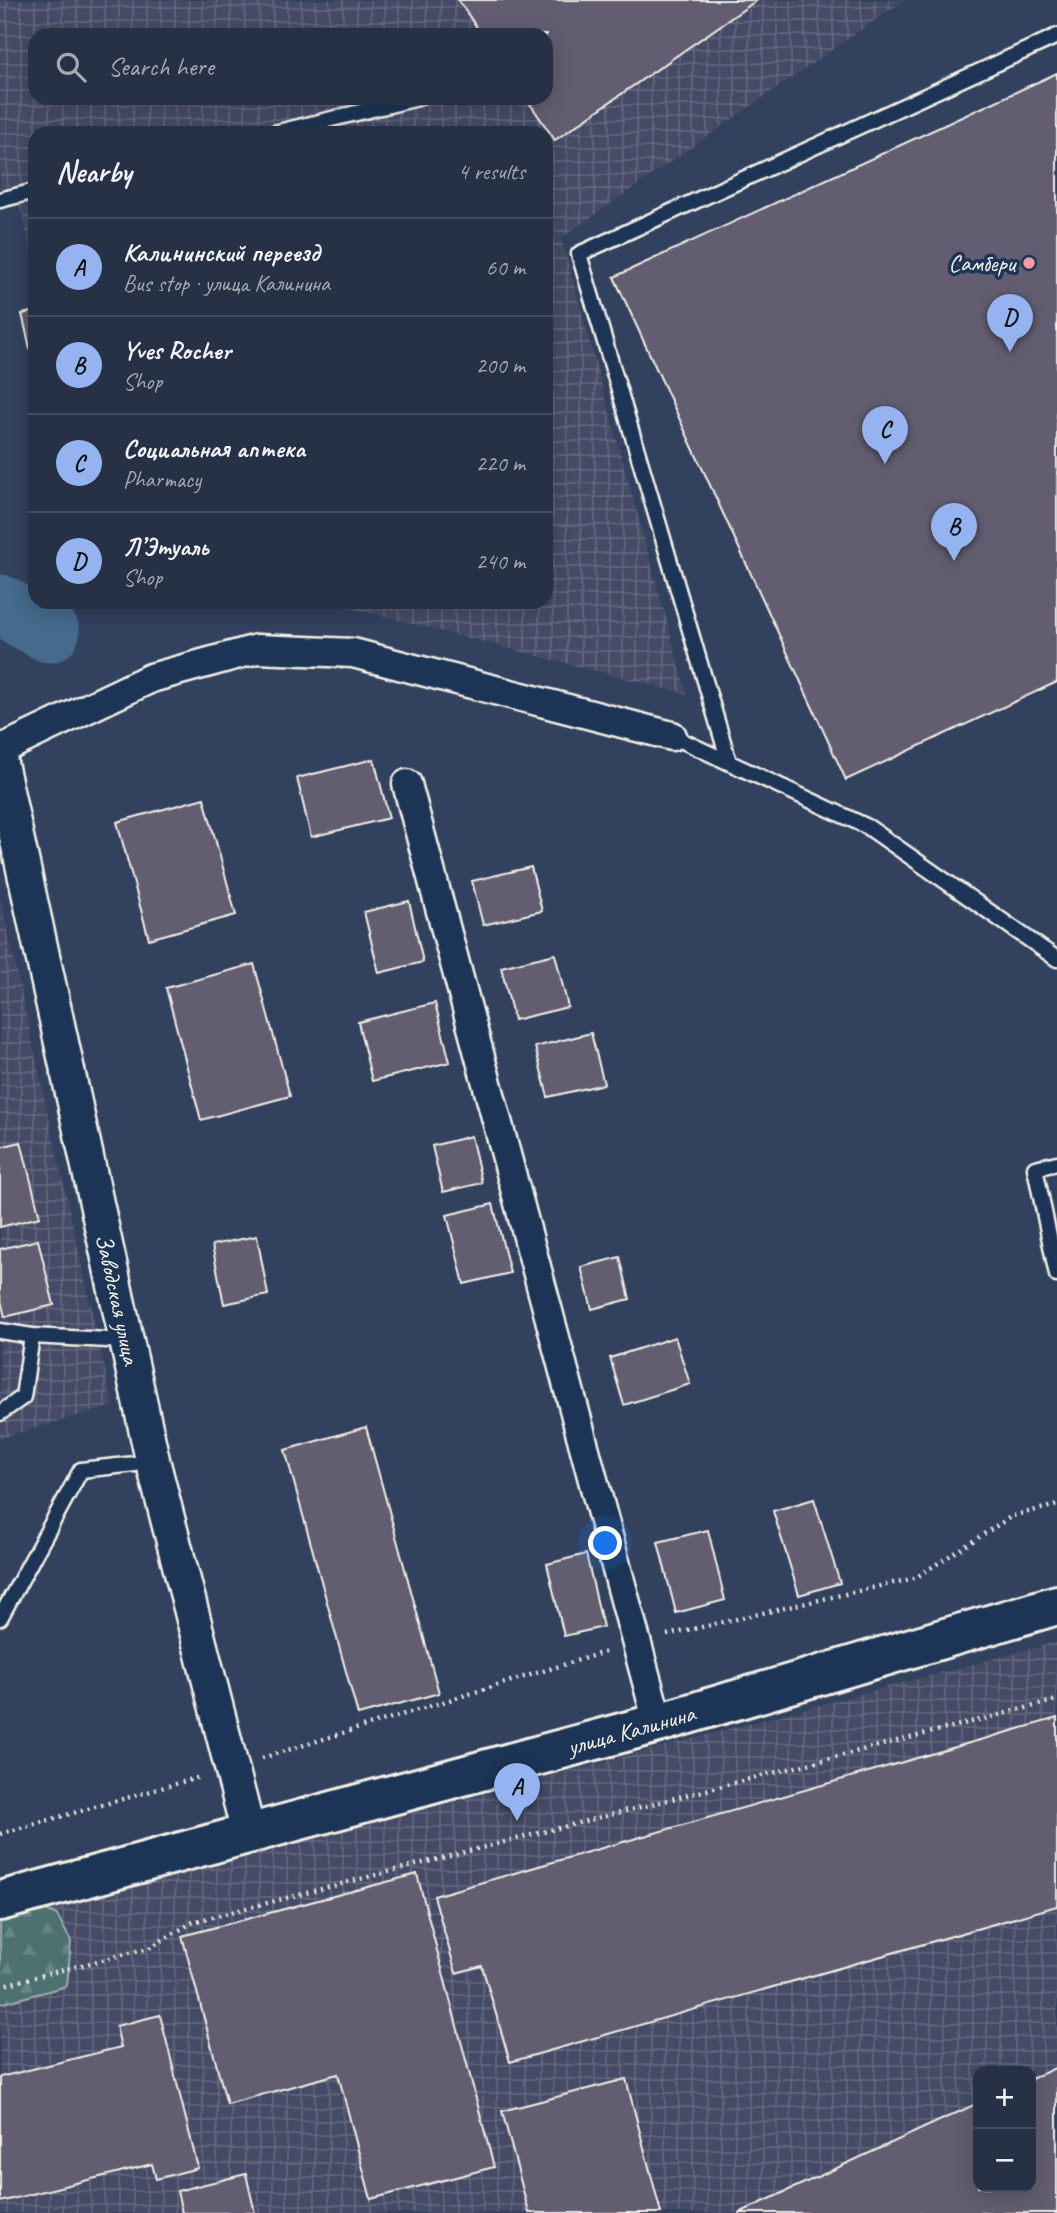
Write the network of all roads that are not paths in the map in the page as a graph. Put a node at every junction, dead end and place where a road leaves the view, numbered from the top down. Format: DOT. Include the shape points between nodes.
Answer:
graph roads {
  1 [pos="1057,36"];
  2 [pos="389,105"];
  3 [pos="303,126"];
  4 [pos="28,193"];
  5 [pos="0,200"];
  6 [pos="672,736"];
  7 [pos="0,750"];
  8 [pos="0,761"];
  9 [pos="729,762"];
  10 [pos="407,784"];
  11 [pos="1057,959"];
  12 [pos="1057,1163"];
  13 [pos="1057,1275"];
  14 [pos="0,1331"];
  15 [pos="32,1336"];
  16 [pos="127,1341"];
  17 [pos="0,1413"];
  18 [pos="153,1462"];
  19 [pos="1057,1605"];
  20 [pos="0,1618"];
  21 [pos="658,1723"];
  22 [pos="249,1835"];
  23 [pos="0,1901"];
  1 -- 9 [label="lane" via="579,254"];
  2 -- 3 [label="lane"];
  4 -- 5 [label="lane"];
  6 -- 7 [label="street" via="353,653 257,649 151,678"];
  6 -- 9 [label="lane"];
  8 -- 16 [label="street, Заводская улица"];
  9 -- 11 [label="lane" via="868,827"];
  10 -- 21 [label="street"];
  12 -- 13 [label="lane" via="1035,1168"];
  14 -- 15 [label="lane"];
  15 -- 16 [label="lane"];
  15 -- 17 [label="lane" via="23,1397"];
  16 -- 18 [label="street, Заводская улица"];
  18 -- 20 [label="lane" via="81,1470"];
  18 -- 22 [label="street, Заводская улица"];
  19 -- 21 [label="main road, улица Калинина"];
  21 -- 22 [label="main road, улица Калинина"];
  22 -- 23 [label="main road, улица Калинина"];
}
